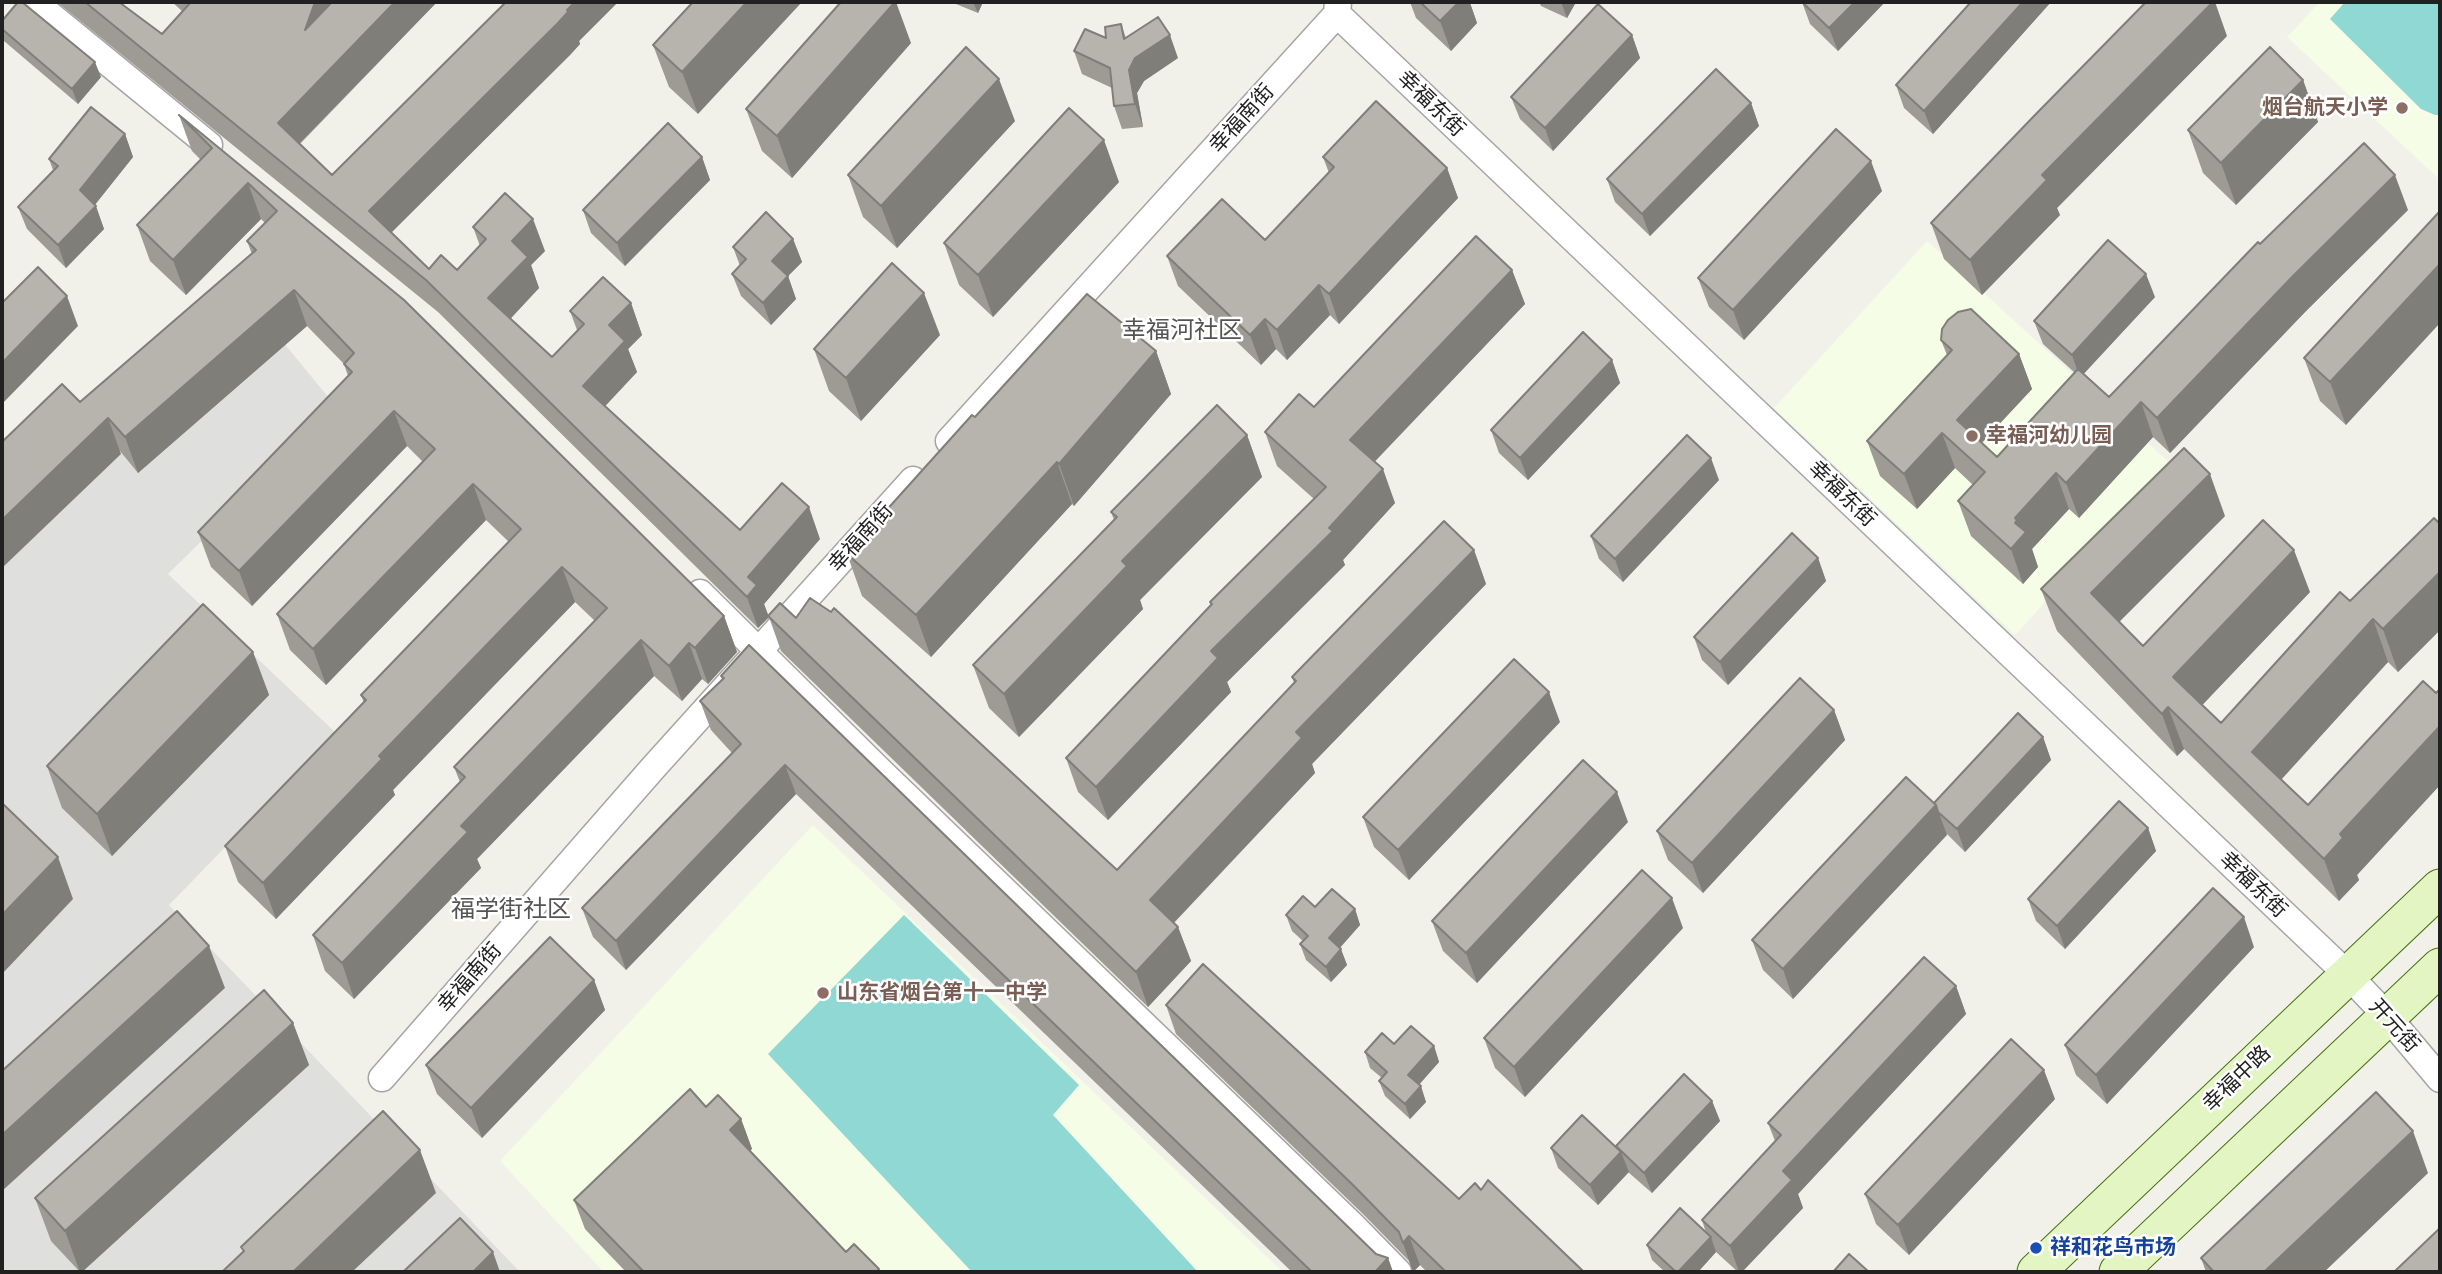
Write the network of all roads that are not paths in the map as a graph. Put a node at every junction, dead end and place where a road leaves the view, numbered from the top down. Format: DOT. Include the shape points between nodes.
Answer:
graph roads {
  1 [pos="34,2"];
  2 [pos="1337,8"];
  3 [pos="226,159"];
  4 [pos="683,576"];
  5 [pos="2440,888"];
  6 [pos="2440,967"];
  7 [pos="2347,974"];
  8 [pos="2387,1016"];
  9 [pos="382,1077"];
  10 [pos="2440,1079"];
  11 [pos="1398,1272"];
  12 [pos="2036,1272"];
  13 [pos="2118,1272"];
  1 -- 3 [label="street"];
  2 -- 7 [label="street, 幸福东街"];
  2 -- 9 [label="street, 幸福南街" via="653,768"];
  4 -- 11 [label="street"];
  5 -- 7 [label="main road, 幸福中路"];
  6 -- 8 [label="main road"];
  7 -- 8 [label="street, 开元街"];
  7 -- 12 [label="main road, 幸福中路"];
  8 -- 10 [label="street, 开元街"];
  8 -- 13 [label="main road"];
}
